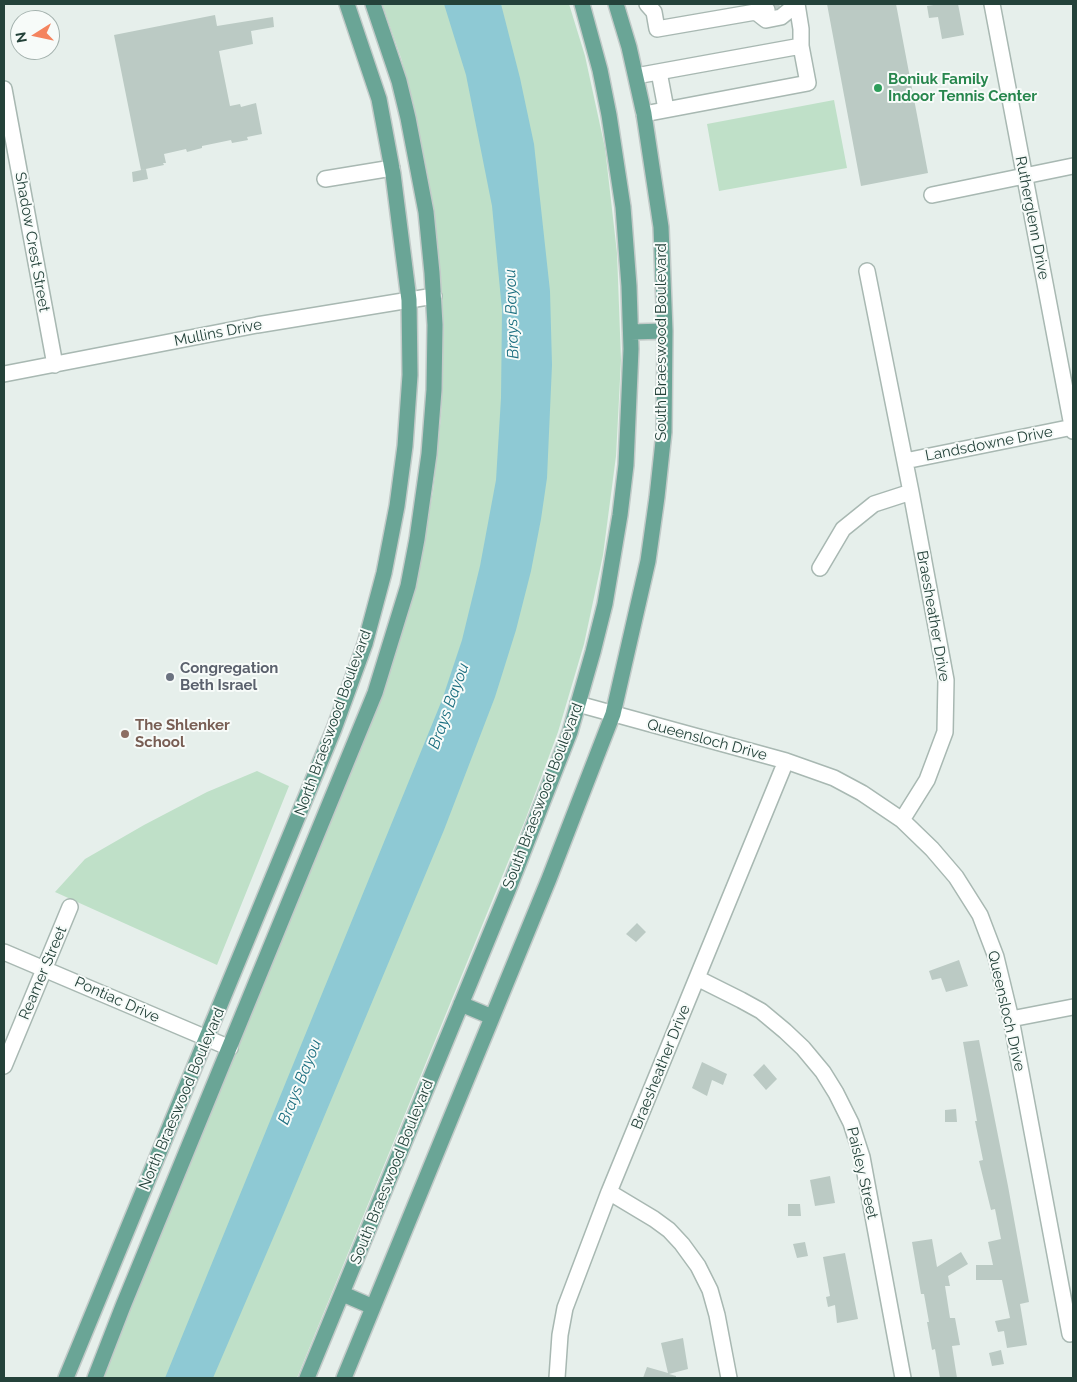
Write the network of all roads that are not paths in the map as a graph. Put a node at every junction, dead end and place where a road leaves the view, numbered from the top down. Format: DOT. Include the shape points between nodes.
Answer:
graph roads {
  1 [pos="582,4"];
  2 [pos="616,4"];
  3 [pos="647,4"];
  4 [pos="797,4"];
  5 [pos="992,4"];
  6 [pos="374,6"];
  7 [pos="350,10"];
  8 [pos="767,10"];
  9 [pos="802,46"];
  10 [pos="660,72"];
  11 [pos="636,76"];
  12 [pos="4,89"];
  13 [pos="666,109"];
  14 [pos="644,114"];
  15 [pos="414,144"];
  16 [pos="388,150"];
  17 [pos="1073,166"];
  18 [pos="392,168"];
  19 [pos="1024,176"];
  20 [pos="325,179"];
  21 [pos="932,195"];
  22 [pos="867,271"];
  23 [pos="434,296"];
  24 [pos="409,300"];
  25 [pos="664,331"];
  26 [pos="631,332"];
  27 [pos="54,364"];
  28 [pos="4,374"];
  29 [pos="1073,429"];
  30 [pos="905,461"];
  31 [pos="911,492"];
  32 [pos="820,568"];
  33 [pos="578,704"];
  34 [pos="613,714"];
  35 [pos="786,761"];
  36 [pos="318,768"];
  37 [pos="341,778"];
  38 [pos="902,820"];
  39 [pos="70,907"];
  40 [pos="4,952"];
  41 [pos="44,968"];
  42 [pos="697,978"];
  43 [pos="461,1004"];
  44 [pos="1073,1007"];
  45 [pos="492,1017"];
  46 [pos="1011,1019"];
  47 [pos="207,1039"];
  48 [pos="230,1048"];
  49 [pos="4,1066"];
  50 [pos="609,1192"];
  51 [pos="342,1294"];
  52 [pos="100,1296"];
  53 [pos="123,1306"];
  54 [pos="373,1307"];
  55 [pos="1070,1334"];
  56 [pos="66,1378"];
  57 [pos="95,1378"];
  58 [pos="307,1378"];
  59 [pos="344,1378"];
  60 [pos="557,1378"];
  61 [pos="730,1378"];
  62 [pos="903,1378"];
  1 -- 26 [label="main road, South Braeswood Boulevard" via="600,70 624,207"];
  2 -- 11 [label="main road, South Braeswood Boulevard"];
  3 -- 8 [label="street" via="654,12 657,29"];
  4 -- 8 [label="street"];
  4 -- 8 [label="street" via="781,17 766,20"];
  4 -- 9 [label="street"];
  5 -- 19 [label="street, Rutherglenn Drive"];
  6 -- 7 [label="main road"];
  6 -- 15 [label="main road, North Braeswood Boulevard" via="399,81"];
  7 -- 16 [label="main road, North Braeswood Boulevard" via="379,99"];
  9 -- 10 [label="street"];
  9 -- 13 [label="street" via="808,83"];
  10 -- 11 [label="street"];
  10 -- 13 [label="street"];
  11 -- 14 [label="main road, South Braeswood Boulevard"];
  12 -- 27 [label="street, Shadow Crest Street"];
  13 -- 14 [label="street"];
  14 -- 25 [label="main road, South Braeswood Boulevard" via="661,227"];
  15 -- 16 [label="main road"];
  15 -- 23 [label="main road, North Braeswood Boulevard" via="426,212"];
  16 -- 18 [label="main road, North Braeswood Boulevard"];
  17 -- 19 [label="street"];
  18 -- 20 [label="street"];
  18 -- 24 [label="main road, North Braeswood Boulevard"];
  19 -- 21 [label="street"];
  19 -- 29 [label="street, Rutherglenn Drive"];
  22 -- 30 [label="street, Braesheather Drive"];
  23 -- 24 [label="street, Mullins Drive"];
  23 -- 37 [label="main road, North Braeswood Boulevard" via="434,390 429,454 408,586 375,693"];
  24 -- 27 [label="street, Mullins Drive"];
  24 -- 36 [label="main road, North Braeswood Boulevard" via="405,446 384,573 365,644"];
  25 -- 26 [label="main road"];
  25 -- 34 [label="main road, South Braeswood Boulevard" via="664,432 657,497 648,561"];
  26 -- 33 [label="main road, South Braeswood Boulevard" via="626,465 620,515 605,604"];
  27 -- 28 [label="street, Mullins Drive"];
  29 -- 30 [label="street, Landsdowne Drive"];
  30 -- 31 [label="street, Braesheather Drive"];
  31 -- 32 [label="street" via="874,504 843,529"];
  31 -- 38 [label="street, Braesheather Drive" via="946,680 944,732 927,780"];
  33 -- 34 [label="street, Queensloch Drive"];
  33 -- 43 [label="main road, South Braeswood Boulevard" via="556,768"];
  34 -- 35 [label="street, Queensloch Drive"];
  34 -- 45 [label="main road, South Braeswood Boulevard"];
  35 -- 38 [label="street, Queensloch Drive" via="834,778"];
  35 -- 42 [label="street, Braesheather Drive"];
  36 -- 37 [label="main road"];
  36 -- 47 [label="main road, North Braeswood Boulevard"];
  37 -- 48 [label="main road, North Braeswood Boulevard"];
  38 -- 46 [label="street, Queensloch Drive" via="956,877 980,915 996,958"];
  39 -- 41 [label="street, Reamer Street"];
  40 -- 41 [label="street, Pontiac Drive"];
  41 -- 47 [label="street, Pontiac Drive"];
  41 -- 49 [label="street, Reamer Street"];
  42 -- 50 [label="street, Braesheather Drive"];
  42 -- 62 [label="street, Paisley Street" via="741,1000 786,1031 823,1072 836,1093 851,1123 862,1157"];
  43 -- 45 [label="main road"];
  43 -- 51 [label="main road, South Braeswood Boulevard"];
  44 -- 46 [label="street"];
  45 -- 54 [label="main road, South Braeswood Boulevard"];
  46 -- 55 [label="street, Queensloch Drive"];
  47 -- 48 [label="street, Pontiac Drive"];
  47 -- 52 [label="main road, North Braeswood Boulevard"];
  48 -- 53 [label="main road, North Braeswood Boulevard"];
  50 -- 60 [label="street, Braesheather Drive" via="565,1308"];
  50 -- 61 [label="street" via="669,1230 698,1266 718,1315"];
  51 -- 54 [label="main road"];
  51 -- 58 [label="main road, South Braeswood Boulevard"];
  52 -- 53 [label="main road"];
  52 -- 56 [label="main road, North Braeswood Boulevard"];
  53 -- 57 [label="main road, North Braeswood Boulevard"];
  54 -- 59 [label="main road, South Braeswood Boulevard"];
}
